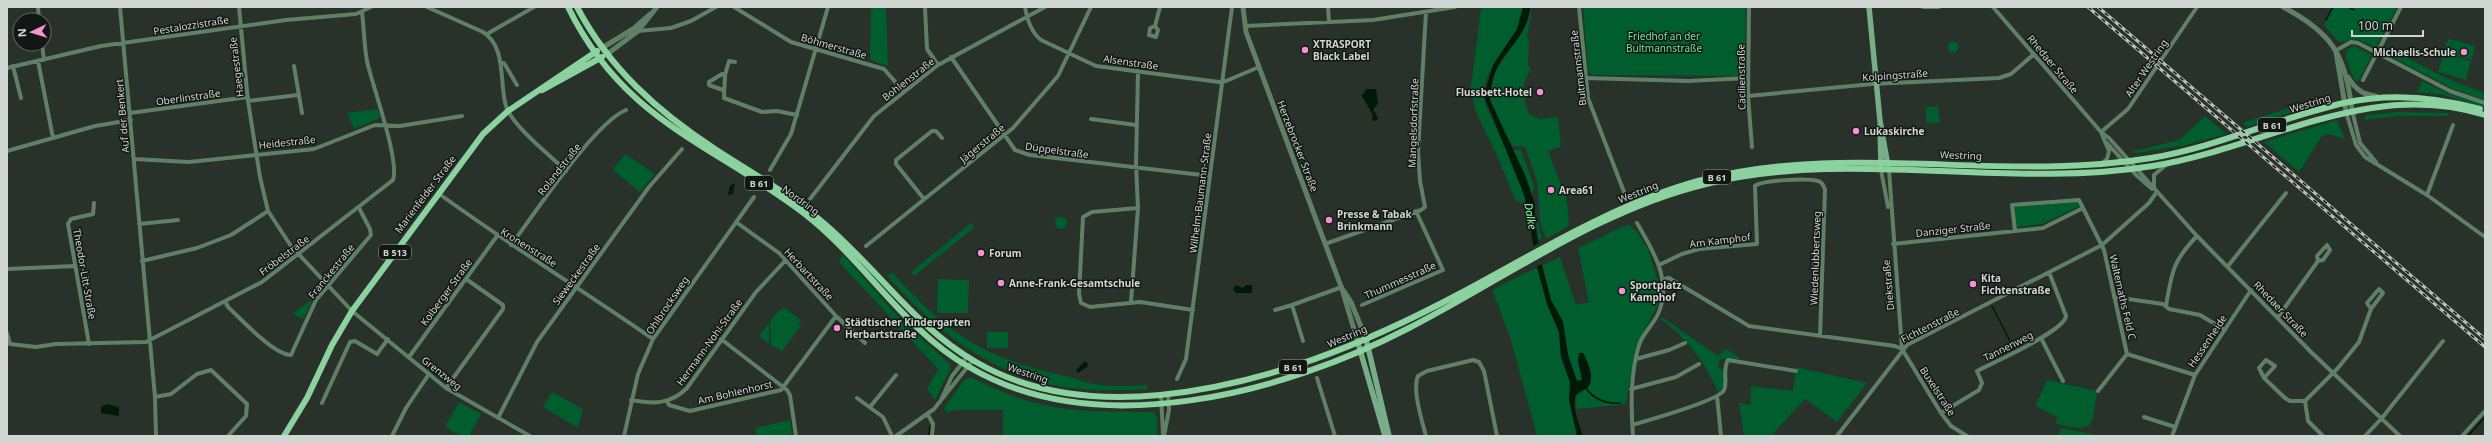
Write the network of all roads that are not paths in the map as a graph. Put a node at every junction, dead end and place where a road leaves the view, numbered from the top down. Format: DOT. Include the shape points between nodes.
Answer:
graph roads {
  1 [pos="120,7"];
  2 [pos="239,7"];
  3 [pos="371,7"];
  4 [pos="427,7"];
  5 [pos="534,7"];
  6 [pos="568,7"];
  7 [pos="577,7"];
  8 [pos="716,7"];
  9 [pos="734,7"];
  10 [pos="828,7"];
  11 [pos="926,7"];
  12 [pos="1025,7"];
  13 [pos="1045,7"];
  14 [pos="1091,7"];
  15 [pos="1160,7"];
  16 [pos="1232,7"];
  17 [pos="1243,7"];
  18 [pos="1328,7"];
  19 [pos="1455,7"];
  20 [pos="1579,7"];
  21 [pos="1750,7"];
  22 [pos="1870,7"];
  23 [pos="1923,7"];
  24 [pos="1938,7"];
  25 [pos="1992,7"];
  26 [pos="2197,7"];
  27 [pos="2283,7"];
  28 [pos="2400,7"];
  29 [pos="656,8"];
  30 [pos="362,12"];
  31 [pos="1426,12"];
  32 [pos="1026,17"];
  33 [pos="1329,22"];
  34 [pos="240,26"];
  35 [pos="1155,26"];
  36 [pos="1245,26"];
  37 [pos="638,31"];
  38 [pos="487,34"];
  39 [pos="125,43"];
  40 [pos="602,48"];
  41 [pos="816,49"];
  42 [pos="43,52"];
  43 [pos="594,52"];
  44 [pos="2335,52"];
  45 [pos="1069,53"];
  46 [pos="2034,54"];
  47 [pos="2378,54"];
  48 [pos="606,55"];
  49 [pos="951,57"];
  50 [pos="599,59"];
  51 [pos="44,60"];
  52 [pos="38,61"];
  53 [pos="735,62"];
  54 [pos="501,63"];
  55 [pos="938,65"];
  56 [pos="13,66"];
  57 [pos="294,66"];
  58 [pos="1259,67"];
  59 [pos="7,68"];
  60 [pos="1138,71"];
  61 [pos="2346,73"];
  62 [pos="725,75"];
  63 [pos="1586,78"];
  64 [pos="1748,78"];
  65 [pos="2363,80"];
  66 [pos="1222,82"];
  67 [pos="517,85"];
  68 [pos="1876,85"];
  69 [pos="723,90"];
  70 [pos="904,92"];
  71 [pos="298,95"];
  72 [pos="1748,96"];
  73 [pos="21,98"];
  74 [pos="2396,98"];
  75 [pos="248,99"];
  76 [pos="525,99"];
  77 [pos="2351,102"];
  78 [pos="2344,103"];
  79 [pos="2485,103"];
  80 [pos="626,110"];
  81 [pos="2352,110"];
  82 [pos="508,111"];
  83 [pos="2346,111"];
  84 [pos="2485,111"];
  85 [pos="302,113"];
  86 [pos="130,114"];
  87 [pos="797,115"];
  88 [pos="2485,115"];
  89 [pos="462,116"];
  90 [pos="1091,119"];
  91 [pos="130,120"];
  92 [pos="1880,123"];
  93 [pos="385,125"];
  94 [pos="1136,125"];
  95 [pos="2453,125"];
  96 [pos="2101,132"];
  97 [pos="1004,137"];
  98 [pos="52,138"];
  99 [pos="942,138"];
  100 [pos="2106,141"];
  101 [pos="1752,147"];
  102 [pos="682,149"];
  103 [pos="7,151"];
  104 [pos="256,154"];
  105 [pos="134,159"];
  106 [pos="1881,162"];
  107 [pos="1888,162"];
  108 [pos="2127,162"];
  109 [pos="2100,164"];
  110 [pos="2167,164"];
  111 [pos="2379,165"];
  112 [pos="1138,168"];
  113 [pos="2134,169"];
  114 [pos="770,170"];
  115 [pos="1881,170"];
  116 [pos="1889,170"];
  117 [pos="566,171"];
  118 [pos="1210,176"];
  119 [pos="1821,182"];
  120 [pos="1624,192"];
  121 [pos="2155,192"];
  122 [pos="2286,192"];
  123 [pos="438,193"];
  124 [pos="2427,195"];
  125 [pos="754,197"];
  126 [pos="810,199"];
  127 [pos="924,199"];
  128 [pos="94,203"];
  129 [pos="359,208"];
  130 [pos="1138,208"];
  131 [pos="2084,208"];
  132 [pos="268,211"];
  133 [pos="1416,211"];
  134 [pos="1891,219"];
  135 [pos="178,220"];
  136 [pos="736,222"];
  137 [pos="1637,223"];
  138 [pos="139,224"];
  139 [pos="2014,231"];
  140 [pos="496,236"];
  141 [pos="2197,236"];
  142 [pos="2485,236"];
  143 [pos="1325,244"];
  144 [pos="1893,244"];
  145 [pos="511,245"];
  146 [pos="866,246"];
  147 [pos="2102,246"];
  148 [pos="1540,252"];
  149 [pos="298,255"];
  150 [pos="1533,256"];
  151 [pos="2318,260"];
  152 [pos="142,261"];
  153 [pos="785,261"];
  154 [pos="1659,265"];
  155 [pos="75,266"];
  156 [pos="2228,266"];
  157 [pos="7,268"];
  158 [pos="2049,272"];
  159 [pos="466,279"];
  160 [pos="1664,279"];
  161 [pos="576,286"];
  162 [pos="327,287"];
  163 [pos="1342,288"];
  164 [pos="2251,290"];
  165 [pos="2114,298"];
  166 [pos="225,300"];
  167 [pos="1131,302"];
  168 [pos="1292,305"];
  169 [pos="1362,305"];
  170 [pos="2166,306"];
  171 [pos="2370,309"];
  172 [pos="1193,310"];
  173 [pos="1275,310"];
  174 [pos="352,311"];
  175 [pos="836,316"];
  176 [pos="2278,317"];
  177 [pos="2225,330"];
  178 [pos="7,333"];
  179 [pos="1820,336"];
  180 [pos="721,338"];
  181 [pos="2041,338"];
  182 [pos="388,339"];
  183 [pos="654,339"];
  184 [pos="1366,339"];
  185 [pos="149,340"];
  186 [pos="1303,341"];
  187 [pos="2443,341"];
  188 [pos="865,343"];
  189 [pos="1358,343"];
  190 [pos="1685,343"];
  191 [pos="89,344"];
  192 [pos="9,346"];
  193 [pos="1369,348"];
  194 [pos="1902,349"];
  195 [pos="1361,351"];
  196 [pos="2127,354"];
  197 [pos="409,357"];
  198 [pos="967,357"];
  199 [pos="1636,359"];
  200 [pos="973,360"];
  201 [pos="962,363"];
  202 [pos="1699,364"];
  203 [pos="968,367"];
  204 [pos="1796,370"];
  205 [pos="2333,372"];
  206 [pos="429,374"];
  207 [pos="2195,374"];
  208 [pos="896,375"];
  209 [pos="1317,378"];
  210 [pos="2264,378"];
  211 [pos="1177,379"];
  212 [pos="2063,381"];
  213 [pos="784,387"];
  214 [pos="446,388"];
  215 [pos="1631,389"];
  216 [pos="2098,391"];
  217 [pos="1164,394"];
  218 [pos="1717,396"];
  219 [pos="155,397"];
  220 [pos="856,398"];
  221 [pos="631,400"];
  222 [pos="666,401"];
  223 [pos="2305,401"];
  224 [pos="322,403"];
  225 [pos="1165,403"];
  226 [pos="939,404"];
  227 [pos="870,407"];
  228 [pos="2485,410"];
  229 [pos="1940,413"];
  230 [pos="928,415"];
  231 [pos="2144,417"];
  232 [pos="498,418"];
  233 [pos="2382,418"];
  234 [pos="1632,425"];
  235 [pos="2175,427"];
  236 [pos="156,436"];
  237 [pos="228,436"];
  238 [pos="284,436"];
  239 [pos="392,436"];
  240 [pos="530,436"];
  241 [pos="624,436"];
  242 [pos="796,436"];
  243 [pos="892,436"];
  244 [pos="896,436"];
  245 [pos="932,436"];
  246 [pos="1164,436"];
  247 [pos="1335,436"];
  248 [pos="1385,436"];
  249 [pos="1389,436"];
  250 [pos="1426,436"];
  251 [pos="1498,436"];
  252 [pos="1633,436"];
  253 [pos="1721,436"];
  254 [pos="1837,436"];
  255 [pos="1966,436"];
  256 [pos="2172,436"];
  257 [pos="2323,436"];
  258 [pos="2365,436"];
  259 [pos="2400,436"];
  260 [pos="2462,436"];
  1 -- 39 [label="street, Auf der Benkert"];
  2 -- 34 [label="street, Haegestraße"];
  3 -- 30 [label="street, Pestalozzistraße"];
  4 -- 38 [label="street"];
  5 -- 38 [label="street"];
  6 -- 43 [label="main road, Nordring / B 61"];
  7 -- 40 [label="main road, Nordring / B 61"];
  8 -- 37 [label="street" via="691,21 671,28"];
  9 -- 41 [label="street, Böhmerstraße" via="791,42"];
  10 -- 41 [label="street"];
  11 -- 55 [label="street" via="928,49"];
  12 -- 32 [label="street, Alsenstraße"];
  13 -- 32 [label="street, Bohlenstraße"];
  14 -- 45 [label="street, Jägerstraße"];
  15 -- 35 [label="street"];
  16 -- 66 [label="street, Wilhelm-Baumann-Straße"];
  17 -- 36 [label="street, Herzebrocker Straße"];
  18 -- 33 [label="street"];
  19 -- 31 [label="street"];
  20 -- 63 [label="street, Bultmannstraße"];
  21 -- 64 [label="street, Cäcilienstraße"];
  22 -- 68 [label="main road, Diekstraße"];
  23 -- 24 [label="street"];
  25 -- 46 [label="street, Rhedaer Straße"];
  26 -- 96 [label="street, Alter Westring" via="2128,109"];
  27 -- 44 [label="street" via="2318,28"];
  28 -- 47 [label="street"];
  29 -- 37 [label="street, Marienfelder Straße"];
  29 -- 40 [label="street, Marienfelder Straße" via="633,29"];
  30 -- 34 [label="street, Pestalozzistraße"];
  30 -- 93 [label="street, Fröbelstraße" via="367,60"];
  31 -- 33 [label="street" via="1373,20"];
  31 -- 133 [label="street, Mangelsdorfstraße" via="1418,151 1425,205 1424,209"];
  32 -- 45 [label="street, Alsenstraße" via="1036,36"];
  32 -- 49 [label="street, Bohlenstraße"];
  33 -- 36 [label="street"];
  34 -- 39 [label="street, Pestalozzistraße"];
  34 -- 75 [label="street, Haegestraße"];
  36 -- 58 [label="street, Herzebrocker Straße"];
  37 -- 48 [label="street, Marienfelder Straße"];
  38 -- 54 [label="street"];
  39 -- 51 [label="street, Pestalozzistraße"];
  39 -- 86 [label="street, Auf der Benkert"];
  40 -- 43 [label="main road, Marienfelder Straße"];
  40 -- 48 [label="main road, Nordring / B 61"];
  41 -- 70 [label="street, Böhmerstraße" via="884,69"];
  41 -- 87 [label="street"];
  42 -- 51 [label="street"];
  43 -- 50 [label="main road, Nordring / B 61"];
  43 -- 76 [label="main road, Marienfelder Straße / B 513"];
  44 -- 47 [label="street" via="2351,42"];
  44 -- 61 [label="street" via="2339,55"];
  44 -- 78 [label="street"];
  45 -- 60 [label="street, Alsenstraße" via="1096,66"];
  45 -- 97 [label="street, Jägerstraße" via="1058,76"];
  46 -- 68 [label="street, Kolpingstraße" via="2011,74 1999,78"];
  46 -- 96 [label="street, Rhedaer Straße"];
  47 -- 65 [label="street"];
  47 -- 79 [label="street" via="2450,91"];
  48 -- 50 [label="main road, Marienfelder Straße"];
  48 -- 198 [label="main road, Nordring / B 61" via="632,84 668,116 804,207 828,226 914,314"];
  49 -- 55 [label="street, Bohlenstraße"];
  49 -- 97 [label="street, Düppelstraße"];
  50 -- 76 [label="main road, Marienfelder Straße / B 513"];
  50 -- 201 [label="main road, Nordring / B 61" via="624,89 662,121 762,185 825,230 914,323"];
  51 -- 52 [label="street, Pestalozzistraße"];
  52 -- 56 [label="street, Pestalozzistraße"];
  52 -- 98 [label="street"];
  53 -- 62 [label="street" via="729,61"];
  54 -- 67 [label="street" via="504,63"];
  54 -- 82 [label="street"];
  55 -- 70 [label="street, Bohlenstraße"];
  56 -- 59 [label="street, Pestalozzistraße"];
  56 -- 73 [label="street"];
  57 -- 71 [label="street"];
  58 -- 66 [label="street, Alsenstraße"];
  58 -- 143 [label="street, Herzebrocker Straße"];
  60 -- 66 [label="street, Alsenstraße"];
  60 -- 94 [label="street"];
  61 -- 74 [label="street" via="2356,89 2362,92 2371,96"];
  61 -- 77 [label="street"];
  62 -- 69 [label="street"];
  62 -- 69 [label="street" via="722,74 709,82 709,85"];
  63 -- 64 [label="street"];
  63 -- 120 [label="street, Bultmannstraße" via="1591,109"];
  64 -- 72 [label="street, Cäcilienstraße"];
  66 -- 118 [label="street, Wilhelm-Baumann-Straße"];
  68 -- 72 [label="street, Kolpingstraße"];
  68 -- 92 [label="main road, Diekstraße"];
  69 -- 87 [label="street" via="724,98 762,112 777,111"];
  70 -- 126 [label="street, Bohlenstraße" via="874,116"];
  71 -- 75 [label="street, Haegestraße"];
  71 -- 85 [label="street"];
  72 -- 101 [label="street, Cäcilienstraße"];
  74 -- 77 [label="main road, B 61"];
  74 -- 84 [label="main road, B 61" via="2441,100"];
  75 -- 86 [label="street, Oberlinstraße"];
  75 -- 104 [label="street, Haegestraße"];
  76 -- 82 [label="main road, Marienfelder Straße / B 513"];
  77 -- 78 [label="main road, Westring / B 61"];
  77 -- 81 [label="street"];
  78 -- 83 [label="street"];
  78 -- 108 [label="main road, Westring / B 61" via="2201,148"];
  80 -- 117 [label="street, Rolandstraße" via="618,113 595,136"];
  81 -- 83 [label="main road, B 61"];
  81 -- 88 [label="main road, B 61" via="2421,105 2462,109"];
  81 -- 111 [label="street" via="2360,143"];
  82 -- 117 [label="street"];
  82 -- 123 [label="main road, Marienfelder Straße / B 513" via="483,134"];
  83 -- 110 [label="main road, Westring / B 61" via="2203,156"];
  83 -- 111 [label="street" via="2356,146 2365,157"];
  86 -- 91 [label="street, Auf der Benkert"];
  87 -- 114 [label="street" via="791,134"];
  89 -- 93 [label="street, Heidestraße" via="400,126"];
  90 -- 94 [label="street"];
  91 -- 98 [label="street" via="95,126"];
  91 -- 105 [label="street, Auf der Benkert"];
  92 -- 106 [label="main road, Diekstraße"];
  92 -- 107 [label="main road, Diekstraße"];
  93 -- 104 [label="street, Heidestraße" via="376,125 314,149"];
  93 -- 129 [label="street, Fröbelstraße" via="395,175 393,180"];
  94 -- 112 [label="street"];
  95 -- 124 [label="street"];
  96 -- 100 [label="street, Rhedaer Straße"];
  96 -- 108 [label="street, Rhedaer Straße"];
  97 -- 112 [label="street, Düppelstraße" via="1014,150 1023,154"];
  97 -- 127 [label="street, Jägerstraße"];
  98 -- 103 [label="street"];
  99 -- 127 [label="street" via="936,131 932,131 896,160 896,164"];
  100 -- 108 [label="street, Rhedaer Straße"];
  100 -- 109 [label="street, Rhedaer Straße" via="2108,158"];
  102 -- 161 [label="street, Sieweckestraße" via="649,188"];
  104 -- 105 [label="street, Heidestraße" via="189,162"];
  104 -- 132 [label="street, Haegestraße"];
  105 -- 138 [label="street, Auf der Benkert"];
  106 -- 107 [label="main road, Westring / B 61"];
  106 -- 115 [label="main road, Diekstraße"];
  106 -- 148 [label="main road, Westring / B 61" via="1809,164 1701,180 1629,206"];
  107 -- 109 [label="main road, Westring / B 61" via="2031,167"];
  107 -- 116 [label="main road, Diekstraße"];
  108 -- 109 [label="main road, Westring / B 61"];
  108 -- 113 [label="street, Rhedaer Straße"];
  110 -- 113 [label="main road, Westring / B 61"];
  110 -- 121 [label="street" via="2154,175"];
  111 -- 124 [label="street"];
  112 -- 118 [label="street, Düppelstraße"];
  112 -- 130 [label="street"];
  113 -- 116 [label="main road, Westring / B 61" via="2036,175"];
  113 -- 121 [label="street, Rhedaer Straße"];
  115 -- 116 [label="main road, Westring / B 61"];
  115 -- 134 [label="street, Diekstraße"];
  115 -- 148 [label="main road, Westring / B 61" via="1776,172 1704,184 1631,210"];
  116 -- 134 [label="street, Diekstraße"];
  117 -- 145 [label="street, Rolandstraße"];
  118 -- 172 [label="street, Wilhelm-Baumann-Straße"];
  119 -- 154 [label="street, Am Kamphof" via="1812,180 1757,184 1753,190 1757,244 1688,252"];
  119 -- 179 [label="street, Wiedenlübbertsweg" via="1825,190"];
  121 -- 141 [label="street, Rhedaer Straße"];
  121 -- 147 [label="street, Fichtenstraße" via="2148,203"];
  122 -- 156 [label="street"];
  123 -- 140 [label="street, Kronenstraße"];
  123 -- 174 [label="main road, Marienfelder Straße / B 513"];
  124 -- 142 [label="street"];
  125 -- 136 [label="street, Ohlbrocksweg"];
  127 -- 146 [label="street, Jägerstraße"];
  128 -- 155 [label="street, Theodor-Litt-Straße" via="91,216 71,219 68,224"];
  129 -- 149 [label="street, Fröbelstraße"];
  129 -- 162 [label="street, Franckestraße" via="370,229 370,235"];
  130 -- 167 [label="street"];
  130 -- 167 [label="street" via="1088,213 1082,220 1079,294 1081,303 1090,307"];
  131 -- 139 [label="street, Danziger Straße" via="2042,228"];
  131 -- 139 [label="street" via="2079,200 2012,205"];
  131 -- 147 [label="street"];
  132 -- 149 [label="street, Haegestraße"];
  132 -- 152 [label="street" via="231,235 197,248"];
  133 -- 143 [label="street"];
  133 -- 169 [label="street, Thummesstraße" via="1443,270"];
  134 -- 144 [label="street, Diekstraße"];
  135 -- 138 [label="street"];
  136 -- 153 [label="street, Herbartstraße" via="779,253"];
  136 -- 183 [label="street, Ohlbrocksweg"];
  137 -- 154 [label="street"];
  138 -- 152 [label="street, Auf der Benkert"];
  139 -- 144 [label="street, Danziger Straße"];
  140 -- 145 [label="street, Kronenstraße"];
  140 -- 159 [label="street, Kolberger Straße"];
  141 -- 156 [label="street, Rhedaer Straße"];
  141 -- 170 [label="street" via="2178,257 2172,270"];
  143 -- 163 [label="street, Herzebrocker Straße"];
  144 -- 194 [label="street, Diekstraße"];
  145 -- 161 [label="street, Kronenstraße"];
  147 -- 158 [label="street, Fichtenstraße"];
  147 -- 165 [label="street, Waltemaths Feld C"];
  148 -- 150 [label="main road, Westring / B 61"];
  149 -- 162 [label="street, Haegestraße"];
  149 -- 166 [label="street, Fröbelstraße" via="262,282"];
  150 -- 184 [label="main road, Westring / B 61"];
  150 -- 193 [label="main road, Westring / B 61" via="1409,328"];
  151 -- 176 [label="street"];
  152 -- 185 [label="street, Auf der Benkert"];
  153 -- 175 [label="street, Herbartstraße"];
  153 -- 180 [label="street, Hermann-Nohl-Straße" via="756,292"];
  154 -- 160 [label="street"];
  155 -- 157 [label="street"];
  155 -- 191 [label="street, Theodor-Litt-Straße"];
  156 -- 164 [label="street, Rhedaer Straße"];
  158 -- 181 [label="street, Tannenweg" via="2066,320"];
  158 -- 194 [label="street, Fichtenstraße"];
  159 -- 197 [label="street, Kolberger Straße"];
  159 -- 214 [label="street" via="503,305 504,309"];
  160 -- 179 [label="street, Fichtenstraße" via="1669,278 1749,326"];
  160 -- 199 [label="street" via="1661,307 1641,340"];
  161 -- 183 [label="street, Kronenstraße"];
  161 -- 232 [label="street, Sieweckestraße" via="533,350"];
  162 -- 166 [label="street, Franckestraße" via="316,300 290,355 268,343 228,307"];
  162 -- 174 [label="street, Haegestraße"];
  163 -- 168 [label="street"];
  163 -- 184 [label="street, Herzebrocker Straße" via="1351,302"];
  163 -- 189 [label="street, Herzebrocker Straße"];
  164 -- 176 [label="street, Rhedaer Straße"];
  164 -- 177 [label="street, Hessenheide"];
  165 -- 170 [label="street"];
  165 -- 196 [label="street, Waltemaths Feld C"];
  166 -- 185 [label="street, Fröbelstraße"];
  167 -- 172 [label="street"];
  168 -- 173 [label="street"];
  168 -- 186 [label="street"];
  170 -- 177 [label="street" via="2200,315"];
  171 -- 205 [label="street" via="2359,342"];
  172 -- 211 [label="street, Wilhelm-Baumann-Straße" via="1186,359"];
  174 -- 182 [label="street, Grenzweg"];
  174 -- 238 [label="main road, Marienfelder Straße / B 513" via="332,345 307,398"];
  175 -- 188 [label="street, Herbartstraße"];
  175 -- 213 [label="street, Am Bohlenhorst"];
  176 -- 205 [label="street, Rhedaer Straße"];
  177 -- 207 [label="street, Hessenheide"];
  178 -- 192 [label="street"];
  179 -- 194 [label="street, Fichtenstraße"];
  180 -- 213 [label="street, Am Bohlenhorst"];
  180 -- 222 [label="street, Hermann-Nohl-Straße" via="687,388 679,396"];
  181 -- 212 [label="street, Tannenweg"];
  181 -- 229 [label="street, Tannenweg" via="1977,371 1982,383 1979,390"];
  182 -- 197 [label="street, Grenzweg"];
  182 -- 224 [label="street" via="377,354 350,342"];
  183 -- 221 [label="street, Ohlbrocksweg" via="638,374"];
  184 -- 189 [label="main road, Westring / B 61"];
  184 -- 193 [label="main road, Herzebrocker Straße"];
  185 -- 191 [label="street, Fröbelstraße"];
  185 -- 219 [label="street, Auf der Benkert"];
  187 -- 233 [label="street"];
  189 -- 195 [label="main road, Herzebrocker Straße"];
  189 -- 217 [label="main road, Westring / B 61" via="1313,361 1262,376 1210,388"];
  190 -- 199 [label="street"];
  191 -- 192 [label="street, Fröbelstraße"];
  193 -- 195 [label="main road, Westring / B 61"];
  193 -- 249 [label="main road, Herzebrocker Straße"];
  194 -- 229 [label="street, Buxelstraße"];
  194 -- 254 [label="street"];
  195 -- 225 [label="main road, Westring / B 61" via="1265,384"];
  195 -- 248 [label="main road, Herzebrocker Straße"];
  196 -- 207 [label="street, Waltemaths Feld C"];
  196 -- 216 [label="street"];
  197 -- 206 [label="street, Grenzweg"];
  198 -- 200 [label="main road, Westring / B 61"];
  198 -- 201 [label="street"];
  199 -- 215 [label="street"];
  200 -- 203 [label="street"];
  200 -- 217 [label="main road, Westring / B 61" via="1013,380 1063,394 1106,398"];
  201 -- 203 [label="main road, Nordring / B 61"];
  201 -- 226 [label="street"];
  202 -- 215 [label="street" via="1676,377"];
  203 -- 225 [label="main road, Westring / B 61" via="1010,387 1056,399 1106,404"];
  203 -- 226 [label="street"];
  204 -- 218 [label="street" via="1728,360 1724,371 1724,390"];
  205 -- 223 [label="street"];
  205 -- 233 [label="street, Rhedaer Straße"];
  206 -- 214 [label="street, Grenzweg"];
  206 -- 239 [label="street" via="406,408"];
  207 -- 235 [label="street, Hessenheide"];
  208 -- 227 [label="street"];
  209 -- 247 [label="street"];
  210 -- 223 [label="street" via="2287,400"];
  213 -- 222 [label="street, Am Bohlenhorst" via="781,390 690,411 669,405"];
  213 -- 242 [label="street, Am Bohlenhorst" via="790,395"];
  214 -- 232 [label="street, Grenzweg"];
  215 -- 234 [label="street"];
  217 -- 225 [label="street"];
  217 -- 225 [label="street"];
  218 -- 234 [label="street"];
  218 -- 253 [label="street"];
  219 -- 236 [label="street, Auf der Benkert"];
  219 -- 237 [label="street" via="171,394 197,374 211,370 248,404 246,416"];
  220 -- 227 [label="street"];
  221 -- 222 [label="street, Hermann-Nohl-Straße" via="654,404"];
  221 -- 241 [label="street, Ohlbrocksweg"];
  223 -- 257 [label="street" via="2304,408 2308,421"];
  225 -- 246 [label="street"];
  225 -- 246 [label="street"];
  226 -- 230 [label="street"];
  227 -- 243 [label="street" via="883,417"];
  228 -- 260 [label="street"];
  229 -- 255 [label="street, Buxelstraße" via="1951,426"];
  230 -- 244 [label="street"];
  230 -- 245 [label="street" via="933,424"];
  231 -- 235 [label="street"];
  232 -- 240 [label="street, Grenzweg"];
  233 -- 258 [label="street"];
  233 -- 259 [label="street, Rhedaer Straße"];
  234 -- 252 [label="street"];
  235 -- 256 [label="street, Hessenheide"];
  250 -- 251 [label="street" via="1416,384 1418,376 1426,371 1473,360 1479,362 1484,371"];
}
